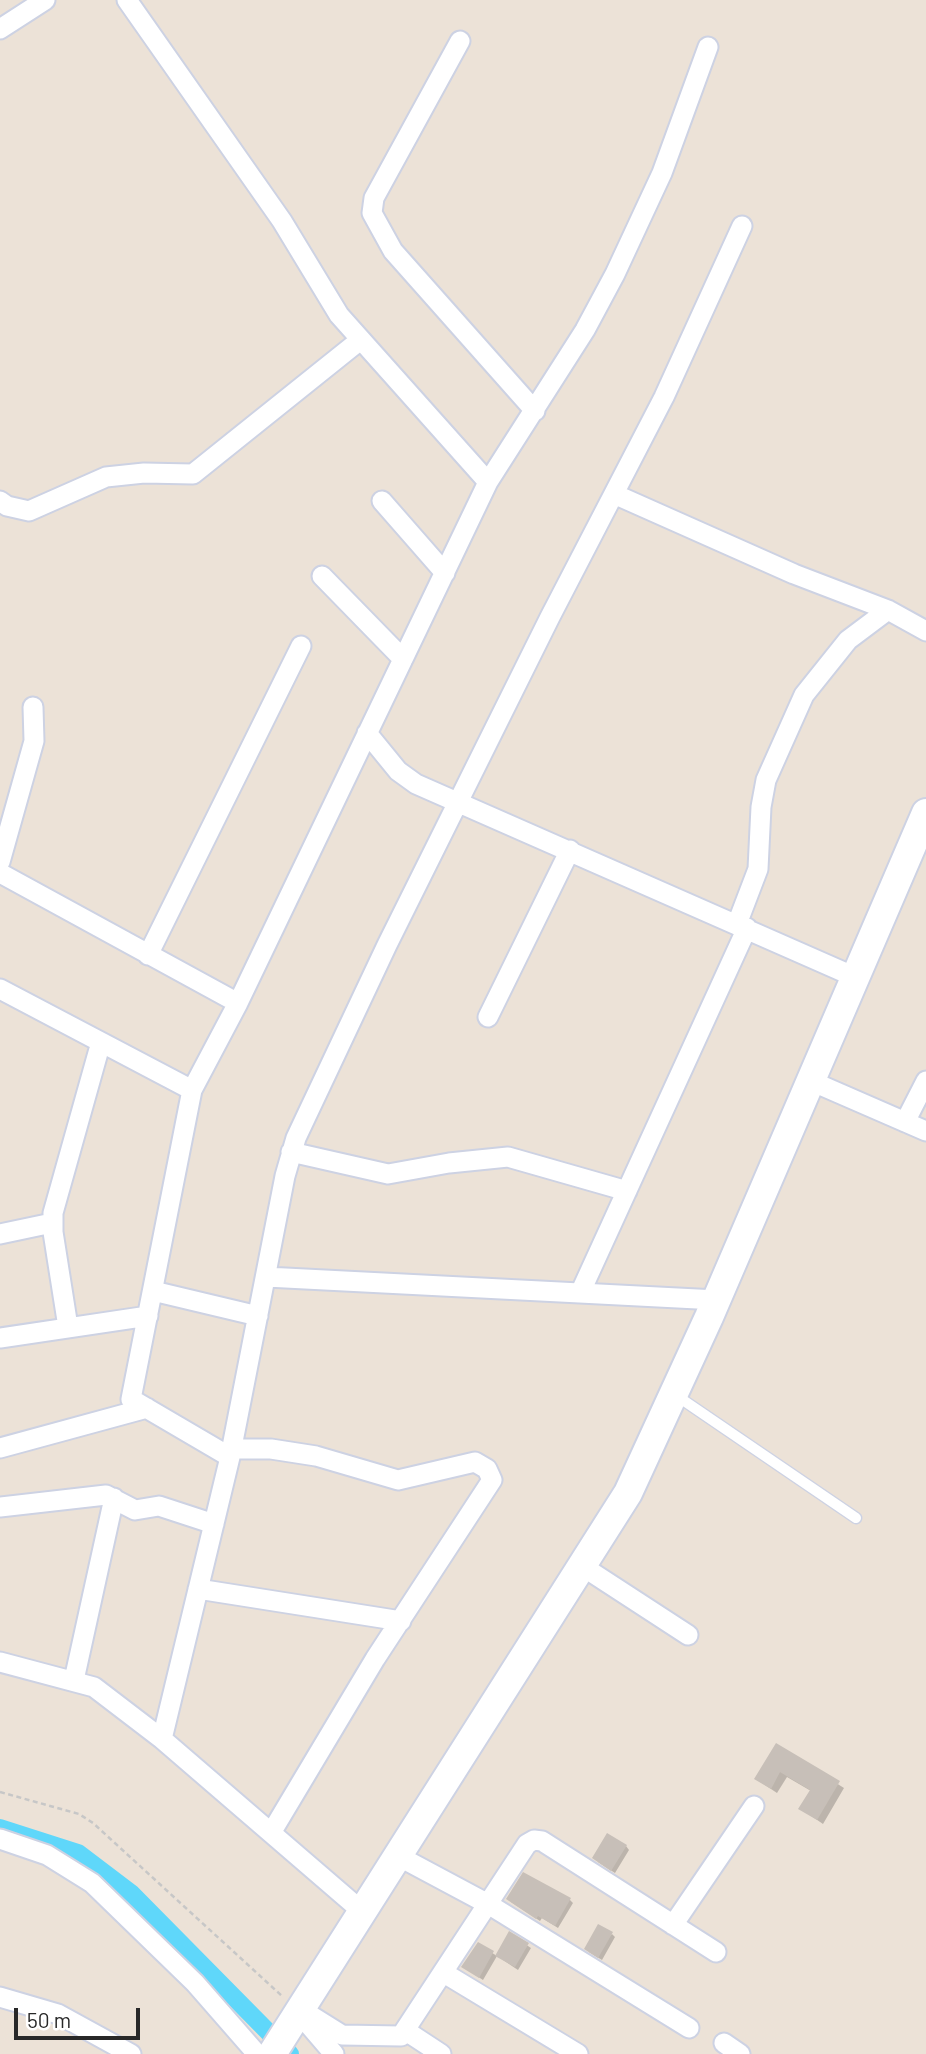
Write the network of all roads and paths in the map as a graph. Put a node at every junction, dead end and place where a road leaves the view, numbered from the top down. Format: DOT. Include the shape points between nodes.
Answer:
graph roads {
  1 [pos="45,0"];
  2 [pos="127,0"];
  3 [pos="0,29"];
  4 [pos="460,41"];
  5 [pos="708,47"];
  6 [pos="742,226"];
  7 [pos="359,341"];
  8 [pos="535,411"];
  9 [pos="488,482"];
  10 [pos="614,494"];
  11 [pos="0,501"];
  12 [pos="382,501"];
  13 [pos="445,573"];
  14 [pos="322,576"];
  15 [pos="888,610"];
  16 [pos="926,631"];
  17 [pos="300,646"];
  18 [pos="403,659"];
  19 [pos="33,707"];
  20 [pos="367,733"];
  21 [pos="458,800"];
  22 [pos="926,813"];
  23 [pos="570,850"];
  24 [pos="0,863"];
  25 [pos="0,873"];
  26 [pos="742,926"];
  27 [pos="148,955"];
  28 [pos="855,977"];
  29 [pos="0,989"];
  30 [pos="238,1003"];
  31 [pos="488,1017"];
  32 [pos="101,1042"];
  33 [pos="926,1081"];
  34 [pos="811,1082"];
  35 [pos="192,1090"];
  36 [pos="905,1122"];
  37 [pos="926,1131"];
  38 [pos="291,1152"];
  39 [pos="627,1191"];
  40 [pos="52,1223"];
  41 [pos="0,1234"];
  42 [pos="265,1277"];
  43 [pos="153,1291"];
  44 [pos="582,1291"];
  45 [pos="717,1300"];
  46 [pos="148,1316"];
  47 [pos="258,1316"];
  48 [pos="68,1328"];
  49 [pos="0,1338"];
  50 [pos="674,1394"];
  51 [pos="147,1408"];
  52 [pos="0,1448"];
  53 [pos="231,1453"];
  54 [pos="114,1498"];
  55 [pos="0,1507"];
  56 [pos="856,1518"];
  57 [pos="214,1524"];
  58 [pos="582,1566"];
  59 [pos="198,1589"];
  60 [pos="401,1621"];
  61 [pos="688,1635"];
  62 [pos="0,1662"];
  63 [pos="74,1680"];
  64 [pos="162,1739"];
  65 [pos="0,1792"];
  66 [pos="754,1806"];
  67 [pos="271,1833"];
  68 [pos="0,1839"];
  69 [pos="400,1857"];
  70 [pos="488,1904"];
  71 [pos="364,1913"];
  72 [pos="673,1925"];
  73 [pos="716,1952"];
  74 [pos="444,1973"];
  75 [pos="0,1997"];
  76 [pos="299,2013"];
  77 [pos="689,2028"];
  78 [pos="406,2031"];
  79 [pos="131,2054"];
  80 [pos="257,2054"];
  81 [pos="272,2054"];
  82 [pos="334,2054"];
  83 [pos="441,2054"];
  84 [pos="578,2054"];
  1 -- 3 [label="street"];
  2 -- 7 [label="street" via="230,144"];
  4 -- 8 [label="street" via="374,198 372,213 393,251"];
  5 -- 8 [label="street" via="641,222 585,330"];
  6 -- 10 [label="street"];
  7 -- 9 [label="street"];
  7 -- 11 [label="street" via="193,474 106,477 29,511"];
  8 -- 9 [label="street"];
  9 -- 13 [label="street"];
  10 -- 15 [label="street" via="794,575"];
  10 -- 21 [label="street"];
  12 -- 13 [label="street"];
  13 -- 18 [label="street"];
  14 -- 18 [label="street"];
  15 -- 16 [label="street"];
  15 -- 26 [label="street" via="848,640 804,695 766,780 758,869"];
  17 -- 27 [label="street"];
  18 -- 20 [label="street"];
  19 -- 24 [label="street" via="34,741"];
  20 -- 21 [label="street" via="405,778"];
  20 -- 30 [label="street"];
  21 -- 23 [label="street"];
  21 -- 38 [label="street"];
  22 -- 28 [label="street"];
  23 -- 26 [label="street"];
  23 -- 31 [label="street"];
  25 -- 27 [label="street"];
  26 -- 28 [label="street"];
  26 -- 39 [label="street"];
  27 -- 30 [label="street"];
  28 -- 34 [label="street"];
  29 -- 32 [label="street"];
  30 -- 35 [label="street"];
  32 -- 35 [label="street"];
  32 -- 40 [label="street"];
  33 -- 36 [label="street"];
  34 -- 36 [label="street"];
  34 -- 45 [label="street"];
  35 -- 43 [label="street"];
  36 -- 37 [label="street"];
  38 -- 39 [label="street" via="388,1174 508,1157"];
  38 -- 42 [label="street"];
  39 -- 44 [label="street"];
  40 -- 41 [label="street"];
  40 -- 48 [label="street"];
  42 -- 44 [label="street"];
  42 -- 47 [label="street"];
  43 -- 46 [label="street"];
  43 -- 47 [label="street"];
  44 -- 45 [label="street"];
  45 -- 50 [label="street"];
  46 -- 48 [label="street"];
  46 -- 51 [label="street" via="131,1399"];
  47 -- 53 [label="street"];
  48 -- 49 [label="street"];
  50 -- 56 [label="lane"];
  50 -- 58 [label="street" via="628,1493"];
  51 -- 52 [label="street"];
  51 -- 53 [label="street"];
  53 -- 57 [label="street"];
  53 -- 60 [label="street" via="271,1449 316,1456 398,1480 467,1462 488,1469 491,1486"];
  54 -- 55 [label="street" via="106,1495"];
  54 -- 57 [label="street" via="135,1510 159,1506"];
  54 -- 63 [label="street"];
  57 -- 59 [label="street"];
  58 -- 61 [label="street"];
  58 -- 69 [label="street"];
  59 -- 60 [label="street"];
  59 -- 64 [label="street"];
  60 -- 67 [label="street"];
  62 -- 63 [label="street"];
  63 -- 64 [label="street" via="103,1693"];
  64 -- 67 [label="street"];
  65 -- 76 [label="path" via="79,1814 93,1823"];
  66 -- 72 [label="street"];
  67 -- 71 [label="street"];
  68 -- 80 [label="street" via="47,1855 92,1883 195,1983"];
  69 -- 70 [label="street"];
  69 -- 71 [label="street"];
  70 -- 72 [label="street" via="527,1844 542,1841"];
  70 -- 74 [label="street"];
  70 -- 77 [label="street"];
  71 -- 76 [label="street"];
  72 -- 73 [label="street"];
  74 -- 78 [label="street"];
  74 -- 84 [label="street"];
  75 -- 79 [label="street" via="58,2014"];
  76 -- 78 [label="street" via="342,2035 396,2038"];
  76 -- 81 [label="street"];
  76 -- 82 [label="street"];
  78 -- 83 [label="street"];
}
